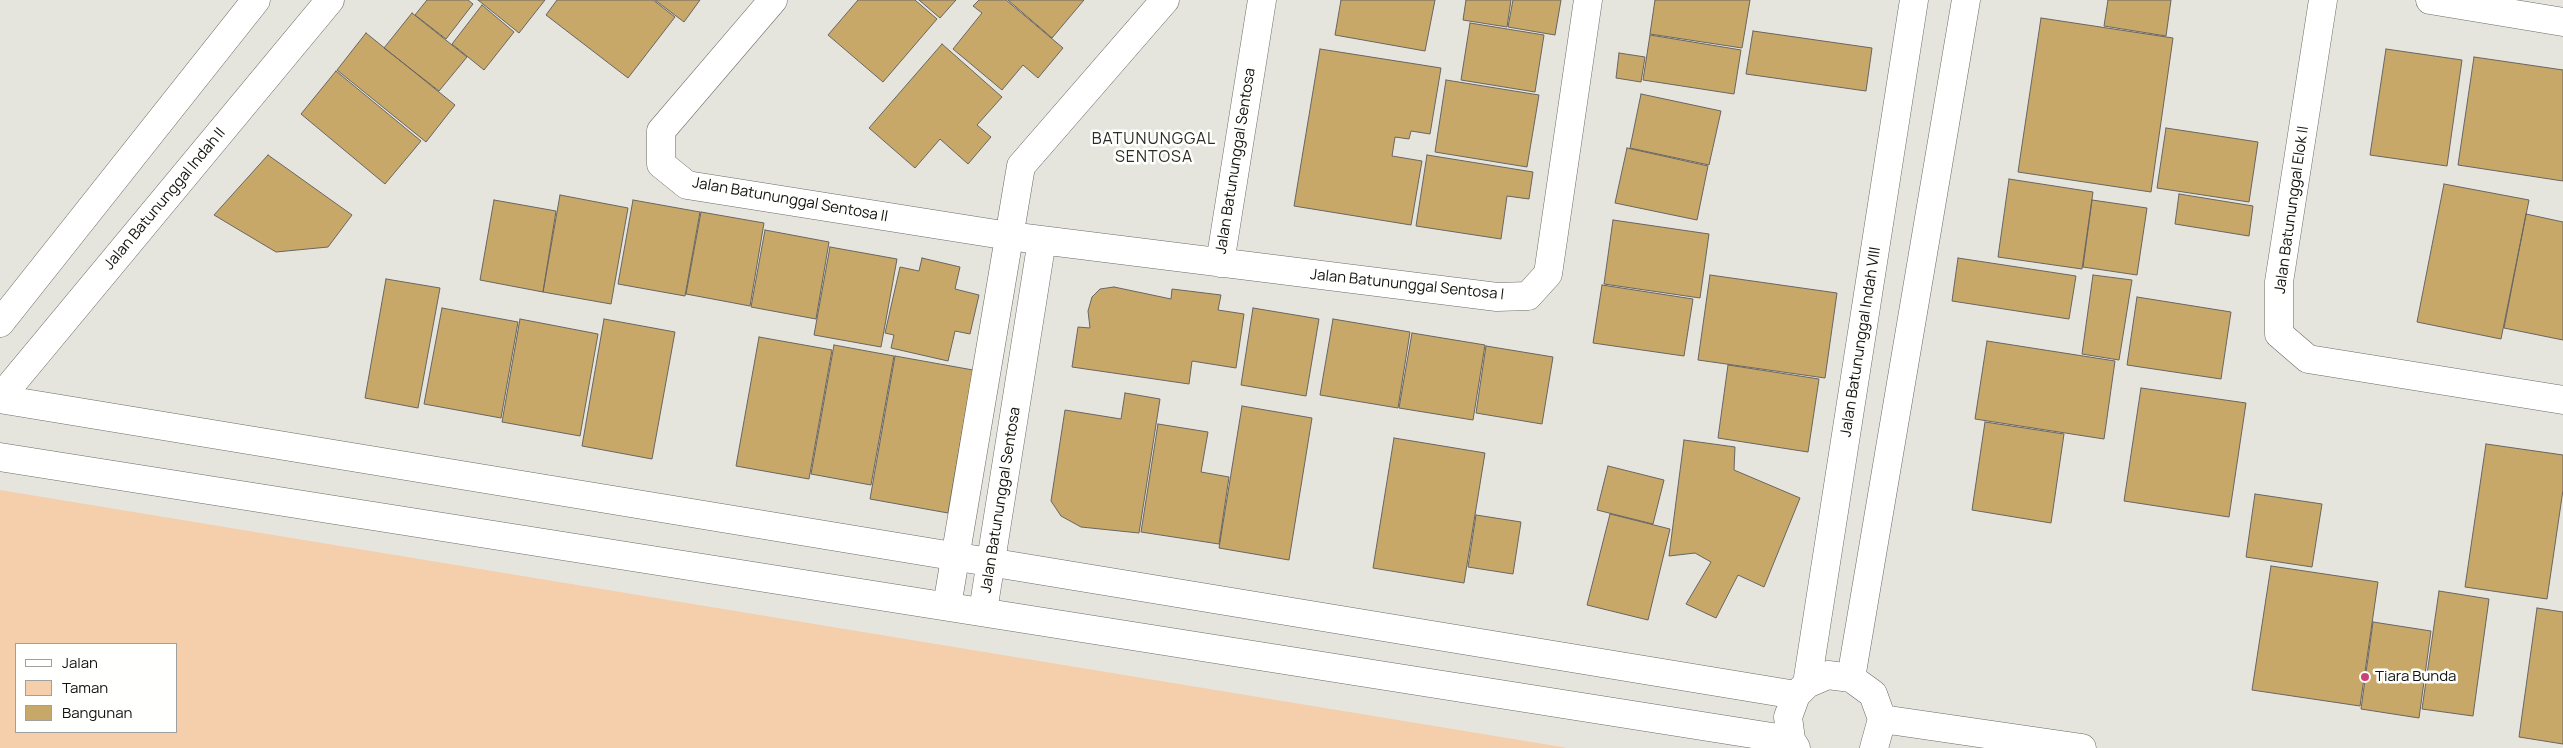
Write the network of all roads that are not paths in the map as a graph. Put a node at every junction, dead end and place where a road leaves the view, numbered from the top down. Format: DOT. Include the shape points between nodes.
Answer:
graph roads {
  1 [pos="256,0"];
  2 [pos="330,0"];
  3 [pos="773,0"];
  4 [pos="1165,0"];
  5 [pos="1262,0"];
  6 [pos="1588,0"];
  7 [pos="1914,0"];
  8 [pos="1966,0"];
  9 [pos="2323,0"];
  10 [pos="2430,0"];
  11 [pos="2563,22"];
  12 [pos="1008,236"];
  13 [pos="1042,240"];
  14 [pos="1220,263"];
  15 [pos="0,323"];
  16 [pos="0,398"];
  17 [pos="2563,400"];
  18 [pos="0,457"];
  19 [pos="957,555"];
  20 [pos="992,561"];
  21 [pos="947,606"];
  22 [pos="983,611"];
  23 [pos="1851,678"];
  24 [pos="1801,689"];
  25 [pos="1882,719"];
  26 [pos="1794,744"];
  27 [pos="1874,748"];
  28 [pos="2082,748"];
  1 -- 15 [label="street"];
  2 -- 16 [label="street, Jalan Batununggal Indah II"];
  3 -- 12 [label="street, Jalan Batununggal Sentosa II" via="661,131 661,164 687,185"];
  4 -- 12 [label="street" via="1021,166"];
  5 -- 14 [label="street, Jalan Batununggal Sentosa"];
  6 -- 14 [label="street, Jalan Batununggal Sentosa I" via="1548,274 1528,296 1497,297"];
  7 -- 24 [label="street, Jalan Batununggal Indah VIII"];
  8 -- 23 [label="street"];
  9 -- 17 [label="street, Jalan Batununggal Elok II" via="2279,282 2279,334 2308,359"];
  10 -- 11 [label="street"];
  12 -- 13 [label="street, Jalan Batununggal Sentosa"];
  12 -- 19 [label="street"];
  13 -- 14 [label="street, Jalan Batununggal Sentosa"];
  13 -- 20 [label="street, Jalan Batununggal Sentosa"];
  16 -- 19 [label="street"];
  18 -- 21 [label="street"];
  19 -- 20 [label="street"];
  19 -- 21 [label="street"];
  20 -- 22 [label="street, Jalan Batununggal Sentosa"];
  20 -- 24 [label="street"];
  21 -- 22 [label="street"];
  22 -- 26 [label="street"];
  23 -- 24 [label="street" via="1828,675"];
  23 -- 25 [label="street" via="1873,694"];
  24 -- 26 [label="street, Jalan Batununggal Indah VIII" via="1788,717"];
  25 -- 27 [label="street"];
  25 -- 28 [label="street"];
}
